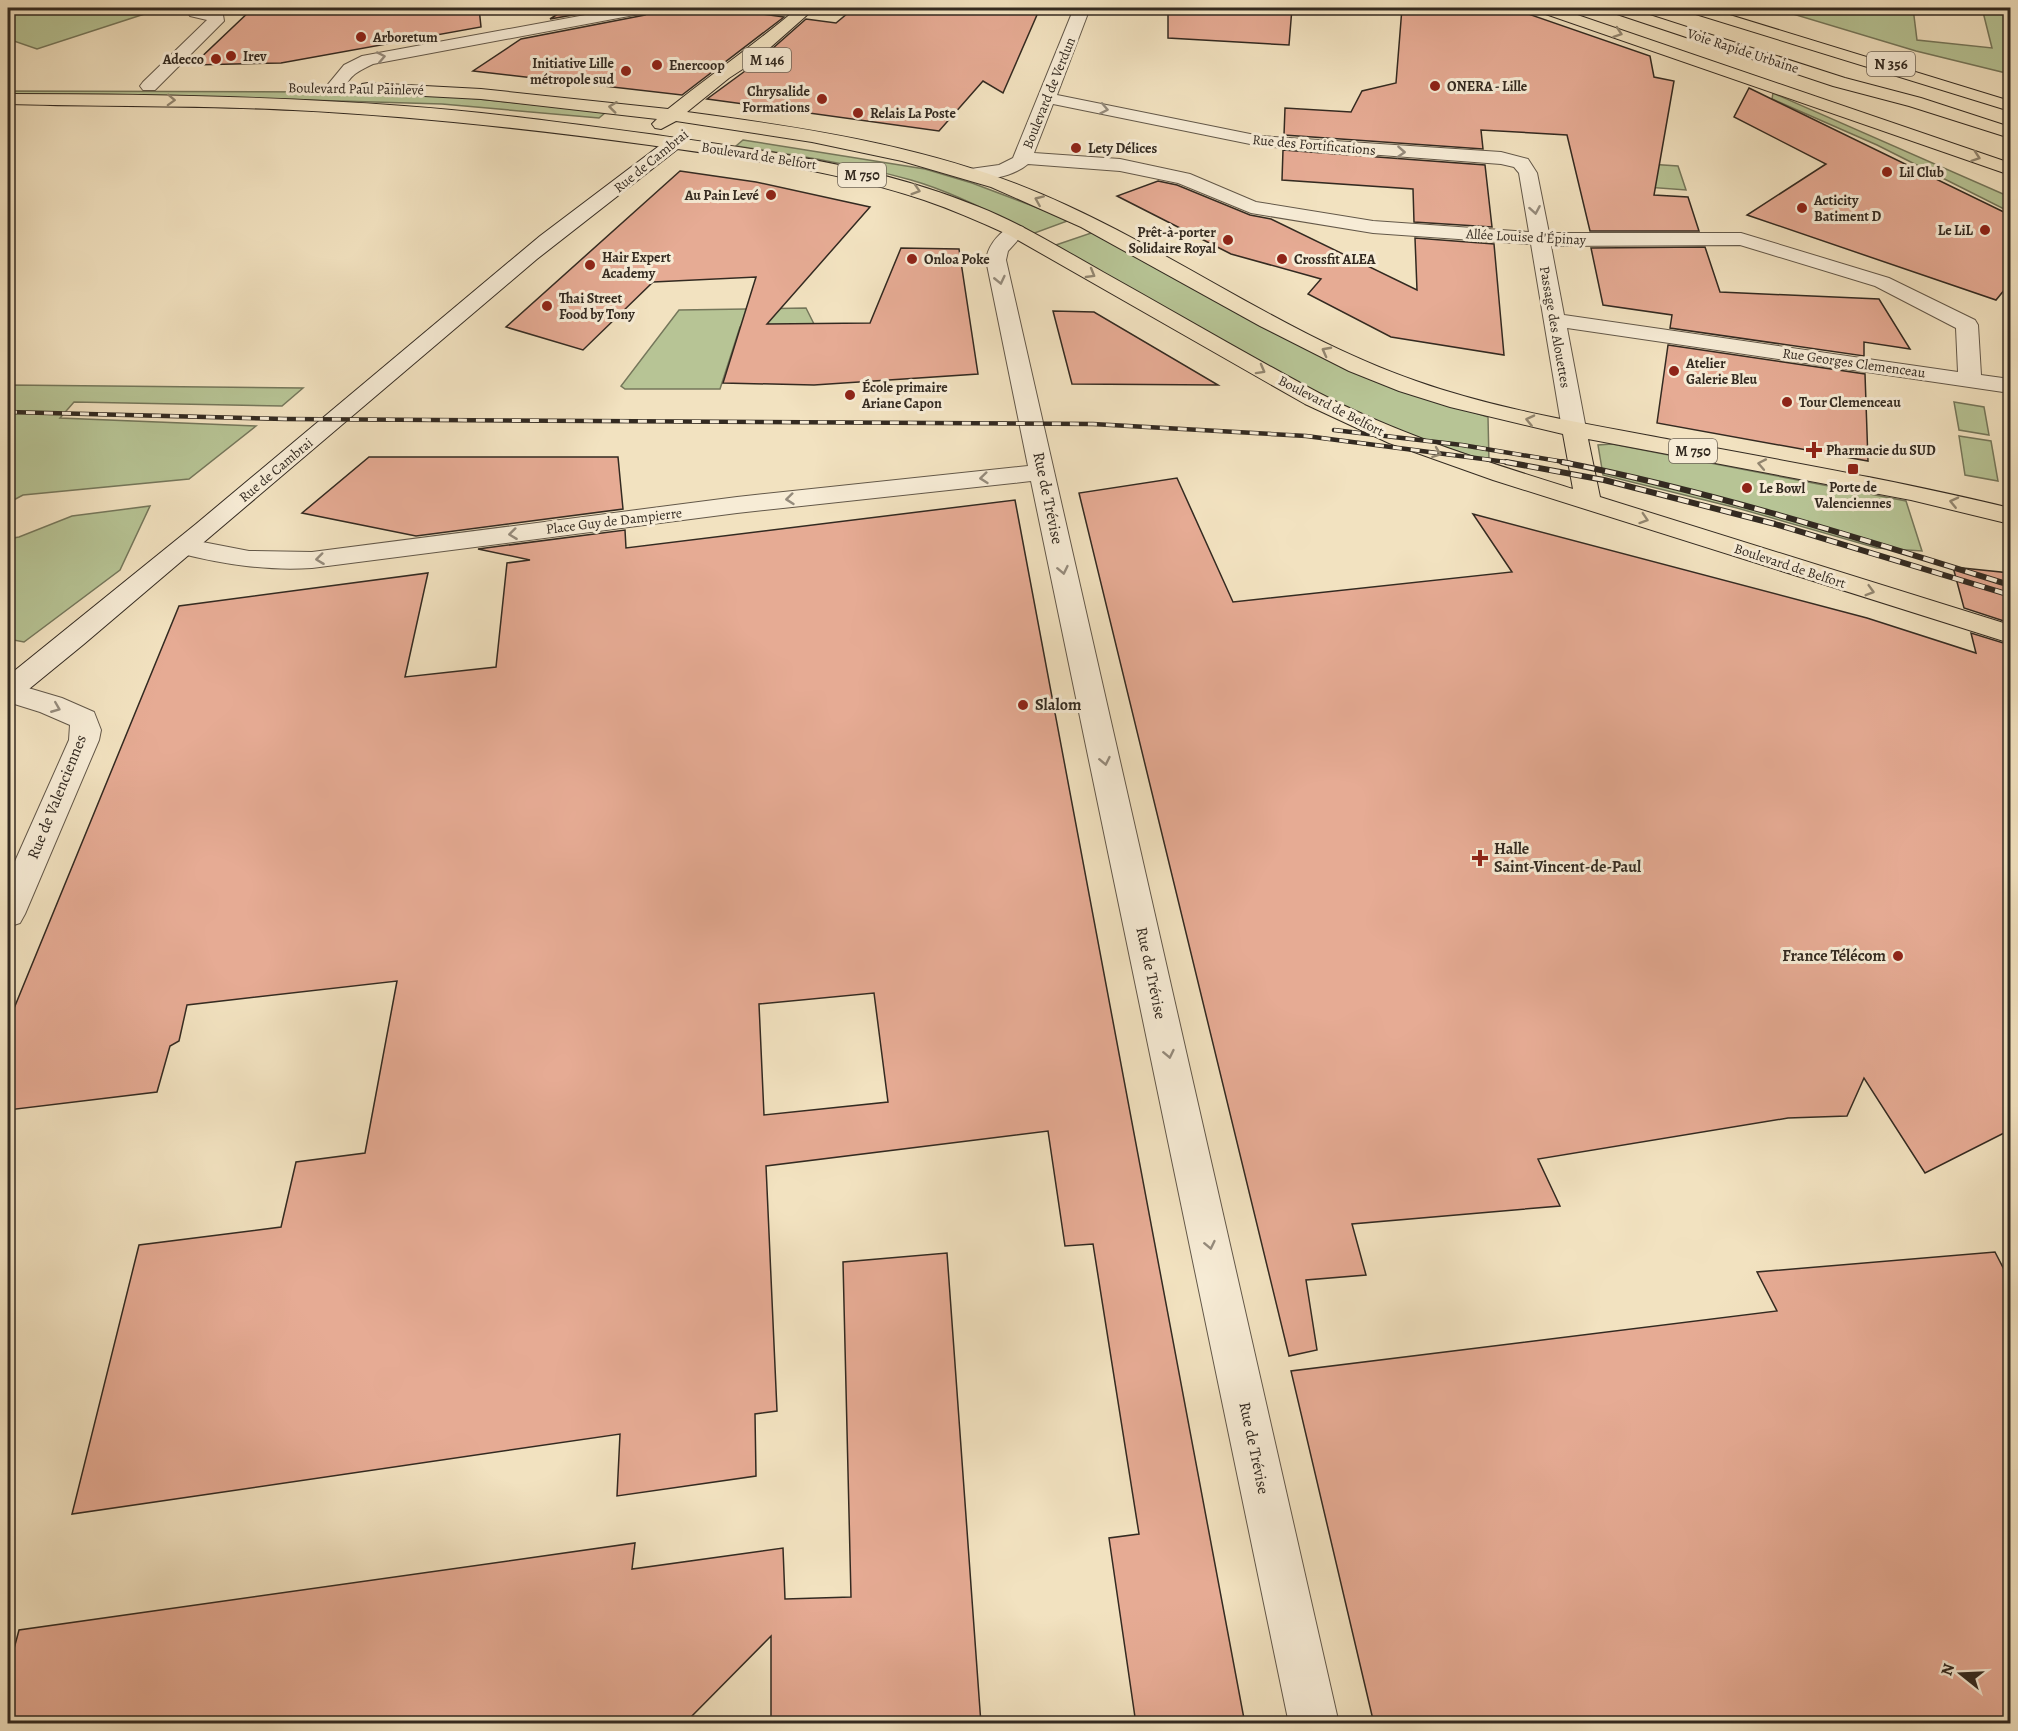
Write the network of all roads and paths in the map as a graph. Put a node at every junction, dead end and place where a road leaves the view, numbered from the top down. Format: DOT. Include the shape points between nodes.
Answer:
graph roads {
  1 [pos="645,8"];
  2 [pos="1082,8"];
  3 [pos="1543,8"];
  4 [pos="1614,8"];
  5 [pos="1692,8"];
  6 [pos="1744,8"];
  7 [pos="813,11"];
  8 [pos="196,13"];
  9 [pos="1770,33"];
  10 [pos="1833,34"];
  11 [pos="749,77"];
  12 [pos="1839,82"];
  13 [pos="8,86"];
  14 [pos="149,86"];
  15 [pos="288,87"];
  16 [pos="328,88"];
  17 [pos="1047,98"];
  18 [pos="2010,98"];
  19 [pos="8,99"];
  20 [pos="720,103"];
  21 [pos="1822,104"];
  22 [pos="317,106"];
  23 [pos="2010,106"];
  24 [pos="2010,116"];
  25 [pos="702,119"];
  26 [pos="665,121"];
  27 [pos="2010,133"];
  28 [pos="680,138"];
  29 [pos="644,139"];
  30 [pos="2010,147"];
  31 [pos="1023,158"];
  32 [pos="1513,160"];
  33 [pos="2010,169"];
  34 [pos="959,171"];
  35 [pos="2010,188"];
  36 [pos="1016,231"];
  37 [pos="1540,239"];
  38 [pos="541,246"];
  39 [pos="1554,320"];
  40 [pos="1971,380"];
  41 [pos="2010,386"];
  42 [pos="1574,429"];
  43 [pos="1042,472"];
  44 [pos="1588,501"];
  45 [pos="2010,516"];
  46 [pos="187,547"];
  47 [pos="2010,634"];
  48 [pos="8,692"];
  49 [pos="8,914"];
  50 [pos="1314,1724"];
  16 -- 1 [label="street, one-way" via="368,60"];
  2 -- 17 [label="street, Boulevard de Verdun"];
  3 -- 21 [label="main road, one-way"];
  4 -- 12 [label="main road, Voie Rapide Urbaine / N 356"];
  5 -- 9 [label="main road, Voie Rapide Urbaine / N 356"];
  6 -- 10 [label="main road"];
  7 -- 11 [label="main road, M 146"];
  7 -- 26 [label="main road, M 146"];
  8 -- 14 [label="street" via="217,18"];
  9 -- 18 [label="main road, N 356"];
  9 -- 23 [label="main road"];
  9 -- 24 [label="main road"];
  12 -- 27 [label="main road, N 356"];
  12 -- 30 [label="main road" via="1900,109"];
  13 -- 14 [label="main road, Boulevard Paul Painlevé"];
  14 -- 15 [label="main road, Boulevard Paul Painlevé"];
  26 -- 16 [label="main road, Boulevard Paul Painlevé, one-way" via="492,94"];
  17 -- 31 [label="street, Boulevard de Verdun"];
  17 -- 32 [label="street, Rue des Fortifications, one-way" via="1271,143"];
  19 -- 22 [label="main road, Boulevard Paul Painlevé, one-way"];
  20 -- 25 [label="main road, Rue de Cambrai"];
  21 -- 33 [label="main road, one-way"];
  21 -- 35 [label="main road"];
  22 -- 26 [label="main road" via="419,107"];
  22 -- 29 [label="main road, Boulevard Paul Painlevé" via="465,117"];
  25 -- 26 [label="main road, Boulevard Paul Painlevé / M 750"];
  25 -- 28 [label="main road, Rue de Cambrai"];
  25 -- 34 [label="main road, Boulevard de Belfort / M 750" via="827,138"];
  26 -- 29 [label="main road, Rue de Cambrai"];
  28 -- 29 [label="main road, M 750" via="662,134"];
  28 -- 34 [label="main road, M 750" via="717,133"];
  28 -- 36 [label="main road, Boulevard de Belfort / M 750, one-way" via="860,174 925,192"];
  28 -- 38 [label="street, Rue de Cambrai"];
  29 -- 38 [label="street, Rue de Cambrai"];
  31 -- 34 [label="street, Boulevard de Verdun" via="1011,168"];
  31 -- 37 [label="street, Allée Louise d'Épinay" via="1120,165 1183,178 1251,207 1373,227"];
  32 -- 37 [label="street, Passage des Alouettes, one-way" via="1525,166 1528,173"];
  42 -- 34 [label="main road, Boulevard de Belfort / M 750, one-way" via="1478,408 1379,375 1333,355 1092,225 1017,190"];
  36 -- 43 [label="street, Rue de Trévise, one-way" via="998,249 996,260"];
  36 -- 44 [label="main road, Boulevard de Belfort / M 750, one-way" via="1204,339 1369,427"];
  37 -- 39 [label="street, Passage des Alouettes"];
  37 -- 40 [label="street, Allée Louise d'Épinay" via="1742,239 1881,282 1967,325"];
  38 -- 46 [label="street, Rue de Cambrai"];
  39 -- 40 [label="street, Rue Georges Clemenceau"];
  39 -- 42 [label="street, Passage des Alouettes"];
  40 -- 41 [label="street, Rue Georges Clemenceau"];
  42 -- 44 [label="main road, Passage des Alouettes"];
  45 -- 42 [label="main road, Boulevard de Belfort / M 750, one-way" via="1911,492"];
  43 -- 46 [label="street, Place Guy de Dampierre, one-way" via="737,505 312,560 257,562"];
  43 -- 50 [label="street, Rue de Trévise, one-way"];
  44 -- 47 [label="main road, Boulevard de Belfort / M 750, one-way"];
  46 -- 48 [label="street, Rue de Cambrai"];
  48 -- 49 [label="street, Rue de Valenciennes, one-way" via="82,719 86,730"];
}
